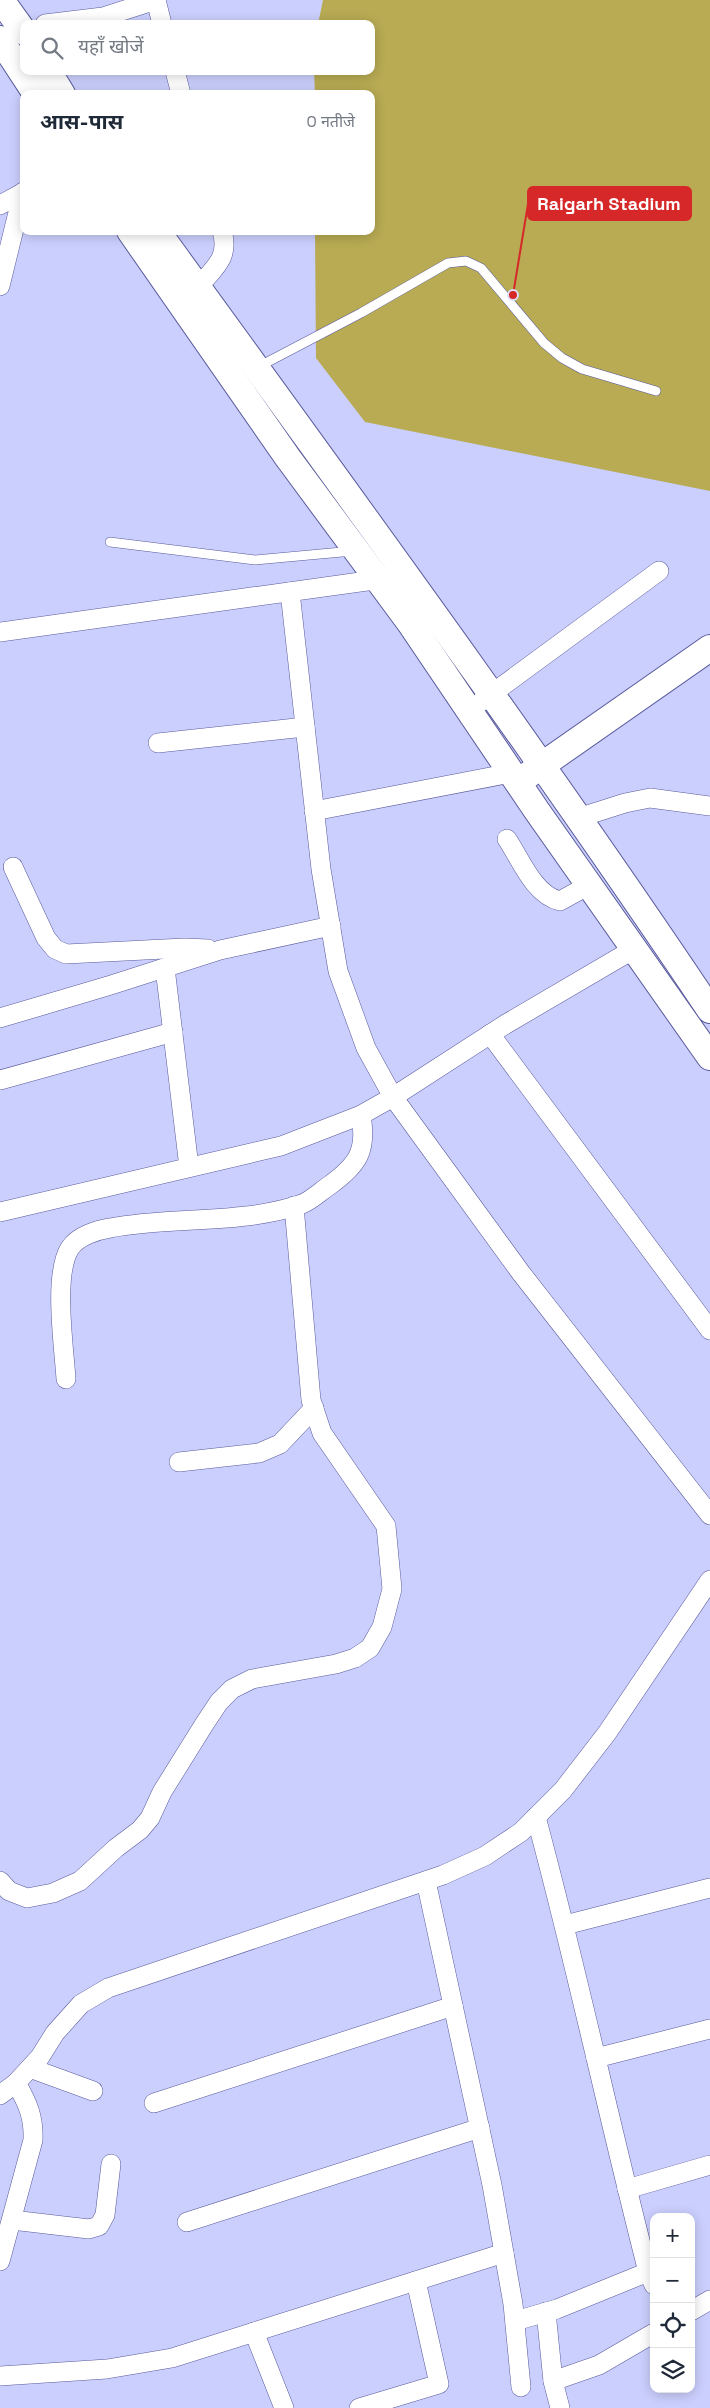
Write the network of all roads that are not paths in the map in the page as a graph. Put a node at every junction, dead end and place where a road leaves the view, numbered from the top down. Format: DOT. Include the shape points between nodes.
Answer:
graph roads {
  1 [pos="2,0"];
  2 [pos="156,0"];
  3 [pos="84,20"];
  4 [pos="161,20"];
  5 [pos="20,27"];
  6 [pos="32,75"];
  7 [pos="50,75"];
  8 [pos="176,75"];
  9 [pos="35,90"];
  10 [pos="60,90"];
  11 [pos="180,90"];
  12 [pos="20,194"];
  13 [pos="0,205"];
  14 [pos="20,208"];
  15 [pos="133,235"];
  16 [pos="160,235"];
  17 [pos="223,235"];
  18 [pos="0,286"];
  19 [pos="198,287"];
  20 [pos="246,376"];
  21 [pos="656,391"];
  22 [pos="110,542"];
  23 [pos="370,548"];
  24 [pos="659,571"];
  25 [pos="405,576"];
  26 [pos="378,580"];
  27 [pos="290,592"];
  28 [pos="0,632"];
  29 [pos="710,648"];
  30 [pos="490,694"];
  31 [pos="470,711"];
  32 [pos="305,727"];
  33 [pos="158,744"];
  34 [pos="541,766"];
  35 [pos="514,777"];
  36 [pos="707,809"];
  37 [pos="314,810"];
  38 [pos="578,818"];
  39 [pos="508,839"];
  40 [pos="13,867"];
  41 [pos="589,884"];
  42 [pos="331,926"];
  43 [pos="634,949"];
  44 [pos="220,950"];
  45 [pos="165,968"];
  46 [pos="710,1010"];
  47 [pos="0,1018"];
  48 [pos="173,1032"];
  49 [pos="490,1034"];
  50 [pos="710,1057"];
  51 [pos="0,1080"];
  52 [pos="393,1097"];
  53 [pos="361,1115"];
  54 [pos="189,1168"];
  55 [pos="294,1206"];
  56 [pos="0,1212"];
  57 [pos="710,1330"];
  58 [pos="66,1379"];
  59 [pos="314,1408"];
  60 [pos="179,1462"];
  61 [pos="710,1515"];
  62 [pos="710,1580"];
  63 [pos="536,1817"];
  64 [pos="0,1881"];
  65 [pos="426,1881"];
  66 [pos="710,1888"];
  67 [pos="565,1925"];
  68 [pos="453,2006"];
  69 [pos="710,2029"];
  70 [pos="596,2058"];
  71 [pos="30,2068"];
  72 [pos="16,2084"];
  73 [pos="93,2090"];
  74 [pos="0,2095"];
  75 [pos="154,2103"];
  76 [pos="480,2128"];
  77 [pos="111,2164"];
  78 [pos="710,2165"];
  79 [pos="627,2189"];
  80 [pos="12,2220"];
  81 [pos="187,2222"];
  82 [pos="504,2253"];
  83 [pos="0,2261"];
  84 [pos="650,2274"];
  85 [pos="650,2278"];
  86 [pos="416,2281"];
  87 [pos="710,2300"];
  88 [pos="695,2309"];
  89 [pos="546,2312"];
  90 [pos="515,2321"];
  91 [pos="254,2332"];
  92 [pos="650,2335"];
  93 [pos="0,2376"];
  94 [pos="553,2382"];
  95 [pos="521,2387"];
  96 [pos="284,2408"];
  97 [pos="359,2408"];
  98 [pos="560,2408"];
  1 -- 5 [label="street"];
  2 -- 3 [label="street"];
  2 -- 4 [label="street"];
  6 -- 9 [label="street"];
  7 -- 10 [label="street"];
  8 -- 11 [label="street"];
  12 -- 13 [label="street"];
  14 -- 18 [label="street"];
  15 -- 20 [label="street"];
  16 -- 19 [label="street"];
  17 -- 19 [label="street" via="223,255"];
  19 -- 20 [label="street"];
  20 -- 21 [label="lane" via="448,263 466,261 481,268 544,343 562,358 582,369"];
  20 -- 23 [label="street"];
  22 -- 23 [label="lane" via="256,560"];
  23 -- 25 [label="street"];
  23 -- 26 [label="street"];
  24 -- 30 [label="street"];
  25 -- 26 [label="street"];
  25 -- 30 [label="street"];
  26 -- 27 [label="street"];
  26 -- 31 [label="street"];
  27 -- 28 [label="street"];
  27 -- 32 [label="street"];
  29 -- 34 [label="street"];
  30 -- 31 [label="street"];
  30 -- 34 [label="street"];
  31 -- 35 [label="street"];
  32 -- 33 [label="street"];
  32 -- 37 [label="street"];
  34 -- 35 [label="street"];
  34 -- 38 [label="street"];
  35 -- 37 [label="street"];
  35 -- 41 [label="street"];
  36 -- 38 [label="street" via="650,798"];
  37 -- 42 [label="street"];
  38 -- 46 [label="street"];
  39 -- 41 [label="street" via="538,888 549,898 560,901"];
  40 -- 44 [label="street" via="46,938 55,949 66,954 184,948"];
  41 -- 43 [label="street"];
  42 -- 44 [label="street"];
  42 -- 52 [label="street" via="338,971 366,1048"];
  43 -- 49 [label="street"];
  43 -- 50 [label="street"];
  44 -- 45 [label="street"];
  45 -- 47 [label="street"];
  45 -- 48 [label="street"];
  48 -- 51 [label="street"];
  48 -- 54 [label="street"];
  49 -- 52 [label="street"];
  49 -- 57 [label="street"];
  52 -- 53 [label="street"];
  52 -- 61 [label="street" via="521,1273"];
  53 -- 54 [label="street" via="281,1146"];
  53 -- 55 [label="street" via="364,1136 358,1160 347,1173 304,1203"];
  54 -- 56 [label="street"];
  55 -- 58 [label="street" via="244,1216 110,1228 82,1237 70,1248 61,1285"];
  55 -- 59 [label="street"];
  59 -- 60 [label="street" via="280,1444 259,1453"];
  59 -- 64 [label="street" via="322,1433 386,1526 392,1589 382,1627 370,1648 356,1658 336,1664 252,1679 232,1689 205,1723 162,1792 150,1818 80,1881 52,1893 27,1898 9,1891"];
  62 -- 63 [label="street" via="608,1733"];
  63 -- 65 [label="street" via="521,1832 485,1856"];
  63 -- 67 [label="street"];
  65 -- 68 [label="street"];
  65 -- 71 [label="street" via="108,1988 81,2004"];
  66 -- 67 [label="street"];
  67 -- 70 [label="street"];
  68 -- 75 [label="street"];
  68 -- 76 [label="street"];
  69 -- 70 [label="street"];
  70 -- 79 [label="street"];
  71 -- 72 [label="street"];
  71 -- 73 [label="street"];
  72 -- 74 [label="street"];
  72 -- 80 [label="street" via="34,2124 33,2140"];
  76 -- 81 [label="street"];
  76 -- 82 [label="street"];
  77 -- 80 [label="street" via="104,2215 99,2226 89,2229"];
  78 -- 79 [label="street"];
  79 -- 84 [label="street"];
  80 -- 83 [label="street"];
  82 -- 86 [label="street"];
  82 -- 90 [label="street"];
  85 -- 89 [label="street"];
  86 -- 91 [label="street"];
  86 -- 97 [label="street" via="439,2384"];
  87 -- 88 [label="street"];
  89 -- 90 [label="street"];
  89 -- 94 [label="street"];
  90 -- 95 [label="street"];
  91 -- 93 [label="street" via="172,2358 107,2369"];
  91 -- 96 [label="street"];
  92 -- 94 [label="street" via="599,2365"];
  94 -- 98 [label="street"];
}
